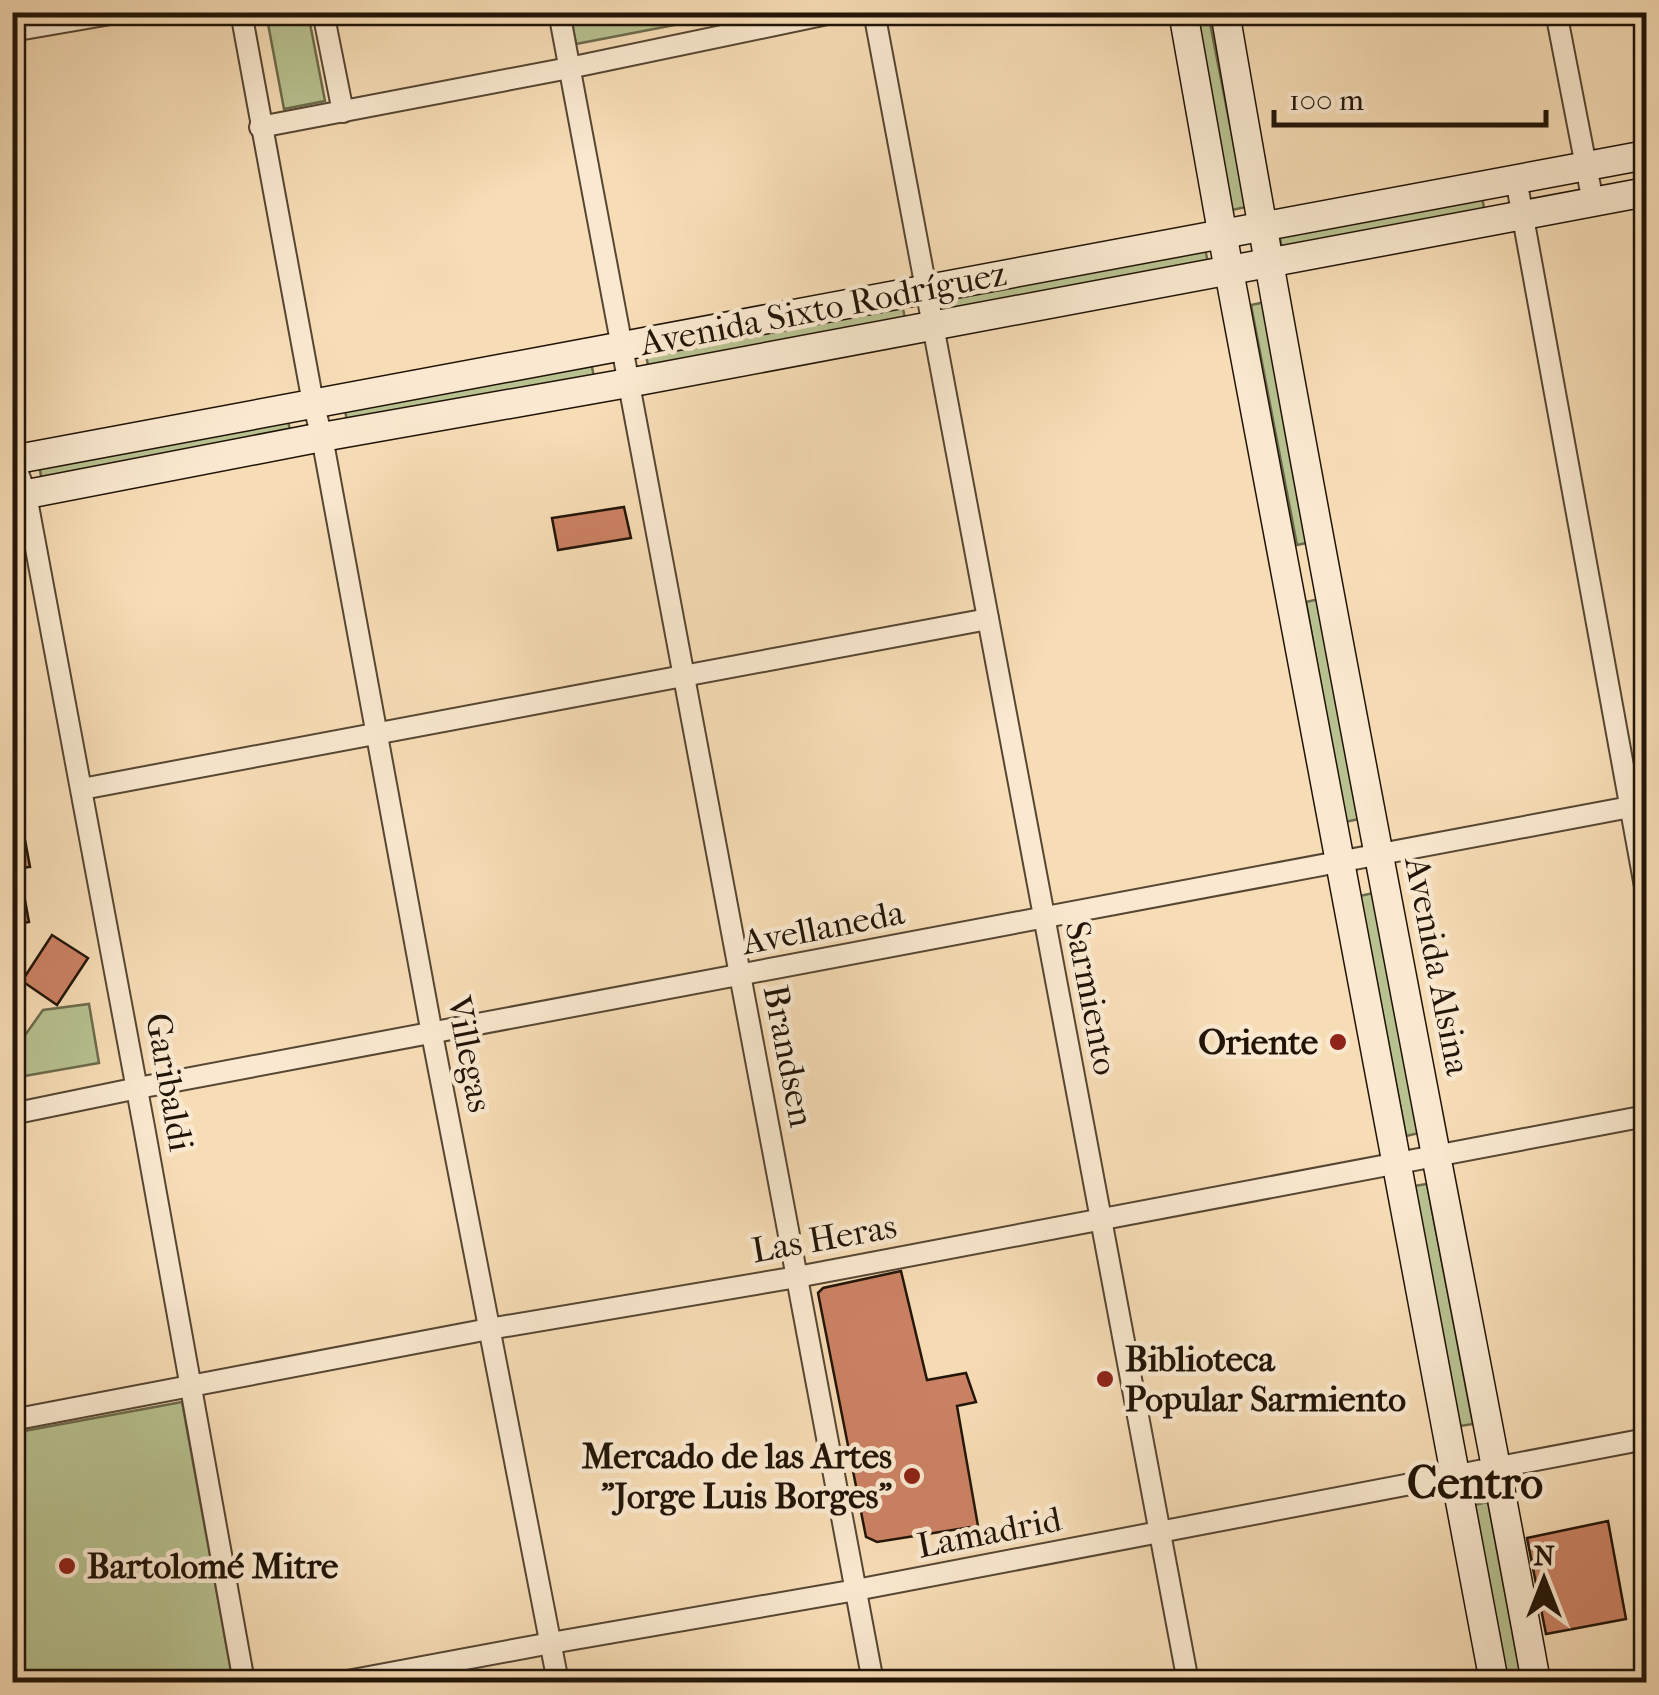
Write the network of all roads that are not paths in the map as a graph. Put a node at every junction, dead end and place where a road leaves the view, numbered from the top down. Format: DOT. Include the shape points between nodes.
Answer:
graph roads {
  1 [pos="122,12"];
  2 [pos="241,12"];
  3 [pos="324,12"];
  4 [pos="558,12"];
  5 [pos="837,12"];
  6 [pos="874,12"];
  7 [pos="1182,12"];
  8 [pos="1225,12"];
  9 [pos="1556,12"];
  10 [pos="12,31"];
  11 [pos="569,68"];
  12 [pos="343,112"];
  13 [pos="260,127"];
  14 [pos="1646,155"];
  15 [pos="1585,166"];
  16 [pos="1516,179"];
  17 [pos="1646,192"];
  18 [pos="1593,202"];
  19 [pos="1524,216"];
  20 [pos="1262,226"];
  21 [pos="1222,234"];
  22 [pos="1269,263"];
  23 [pos="1229,271"];
  24 [pos="925,290"];
  25 [pos="932,326"];
  26 [pos="622,347"];
  27 [pos="628,383"];
  28 [pos="313,403"];
  29 [pos="322,438"];
  30 [pos="13,459"];
  31 [pos="19,496"];
  32 [pos="1326,570"];
  33 [pos="1286,577"];
  34 [pos="988,619"];
  35 [pos="684,677"];
  36 [pos="376,732"];
  37 [pos="82,789"];
  38 [pos="1639,805"];
  39 [pos="1379,854"];
  40 [pos="1340,862"];
  41 [pos="1646,892"];
  42 [pos="1044,918"];
  43 [pos="741,976"];
  44 [pos="432,1034"];
  45 [pos="138,1088"];
  46 [pos="12,1114"];
  47 [pos="1646,1116"];
  48 [pos="1436,1155"];
  49 [pos="1396,1163"];
  50 [pos="1101,1220"];
  51 [pos="797,1277"];
  52 [pos="489,1329"];
  53 [pos="192,1386"];
  54 [pos="12,1420"];
  55 [pos="1646,1440"];
  56 [pos="1498,1468"];
  57 [pos="1455,1476"];
  58 [pos="1160,1532"];
  59 [pos="856,1590"];
  60 [pos="551,1643"];
  61 [pos="244,1682"];
  62 [pos="342,1682"];
  63 [pos="558,1682"];
  64 [pos="873,1682"];
  65 [pos="1188,1682"];
  66 [pos="1494,1682"];
  67 [pos="1536,1682"];
  1 -- 10 [label="street"];
  2 -- 13 [label="street, Villegas"];
  3 -- 12 [label="street"];
  4 -- 11 [label="street, Brandsen"];
  5 -- 11 [label="street"];
  6 -- 24 [label="street, Sarmiento"];
  7 -- 21 [label="main road"];
  8 -- 20 [label="main road, Avenida Alsina"];
  9 -- 15 [label="street"];
  11 -- 12 [label="street"];
  11 -- 26 [label="street, Brandsen"];
  12 -- 13 [label="street"];
  13 -- 28 [label="street, Villegas"];
  14 -- 15 [label="main road, Avenida Sixto Rodríguez"];
  15 -- 16 [label="main road, Avenida Sixto Rodríguez"];
  15 -- 18 [label="street"];
  16 -- 19 [label="street"];
  16 -- 20 [label="main road, Avenida Sixto Rodríguez"];
  17 -- 18 [label="main road, Avenida Sixto Rodríguez"];
  18 -- 19 [label="main road, Avenida Sixto Rodríguez"];
  19 -- 22 [label="main road, Avenida Sixto Rodríguez"];
  19 -- 38 [label="street"];
  20 -- 21 [label="main road, Avenida Sixto Rodríguez"];
  20 -- 22 [label="main road, Avenida Alsina"];
  21 -- 23 [label="main road"];
  21 -- 24 [label="main road, Avenida Sixto Rodríguez"];
  22 -- 23 [label="main road, Avenida Sixto Rodríguez"];
  22 -- 32 [label="main road, Avenida Alsina"];
  23 -- 25 [label="main road, Avenida Sixto Rodríguez"];
  23 -- 33 [label="main road"];
  24 -- 25 [label="street, Sarmiento"];
  24 -- 26 [label="main road, Avenida Sixto Rodríguez"];
  25 -- 27 [label="main road, Avenida Sixto Rodríguez"];
  25 -- 34 [label="street, Sarmiento"];
  26 -- 27 [label="street, Brandsen"];
  26 -- 28 [label="main road, Avenida Sixto Rodríguez"];
  27 -- 29 [label="main road, Avenida Sixto Rodríguez"];
  27 -- 35 [label="street, Brandsen"];
  28 -- 29 [label="street, Villegas"];
  28 -- 30 [label="main road, Avenida Sixto Rodríguez"];
  29 -- 31 [label="main road, Avenida Sixto Rodríguez"];
  29 -- 36 [label="street, Villegas"];
  30 -- 31 [label="street, Garibaldi"];
  31 -- 37 [label="street, Garibaldi"];
  32 -- 33 [label="main road"];
  32 -- 39 [label="main road, Avenida Alsina"];
  33 -- 40 [label="main road"];
  34 -- 35 [label="street"];
  34 -- 42 [label="street, Sarmiento"];
  35 -- 36 [label="street"];
  35 -- 43 [label="street, Brandsen"];
  36 -- 37 [label="street"];
  36 -- 44 [label="street, Villegas"];
  37 -- 45 [label="street, Garibaldi"];
  38 -- 39 [label="street, Avellaneda"];
  38 -- 41 [label="street"];
  39 -- 40 [label="street, Avellaneda"];
  39 -- 48 [label="main road, Avenida Alsina"];
  40 -- 42 [label="street, Avellaneda"];
  40 -- 49 [label="main road"];
  42 -- 43 [label="street, Avellaneda"];
  42 -- 50 [label="street, Sarmiento"];
  43 -- 44 [label="street, Avellaneda"];
  43 -- 51 [label="street, Brandsen"];
  44 -- 45 [label="street, Avellaneda"];
  44 -- 52 [label="street, Villegas"];
  45 -- 46 [label="street, Avellaneda"];
  45 -- 53 [label="street, Garibaldi"];
  47 -- 48 [label="street, Las Heras"];
  48 -- 49 [label="street, Las Heras"];
  48 -- 56 [label="main road, Avenida Alsina"];
  49 -- 50 [label="street, Las Heras"];
  49 -- 57 [label="main road"];
  50 -- 51 [label="street, Las Heras"];
  50 -- 58 [label="street, Sarmiento"];
  51 -- 52 [label="street, Las Heras"];
  51 -- 59 [label="street, Brandsen"];
  52 -- 53 [label="street, Las Heras"];
  52 -- 60 [label="street, Villegas"];
  53 -- 54 [label="street, Las Heras"];
  53 -- 61 [label="street, Garibaldi"];
  55 -- 56 [label="street, Lamadrid"];
  56 -- 57 [label="street, Lamadrid"];
  56 -- 67 [label="main road, Avenida Alsina"];
  57 -- 58 [label="street, Lamadrid"];
  57 -- 66 [label="main road"];
  58 -- 59 [label="street, Lamadrid"];
  58 -- 65 [label="street, Sarmiento"];
  59 -- 60 [label="street, Lamadrid"];
  59 -- 64 [label="street, Brandsen"];
  60 -- 62 [label="street, Lamadrid"];
  60 -- 63 [label="street, Villegas"];
}
